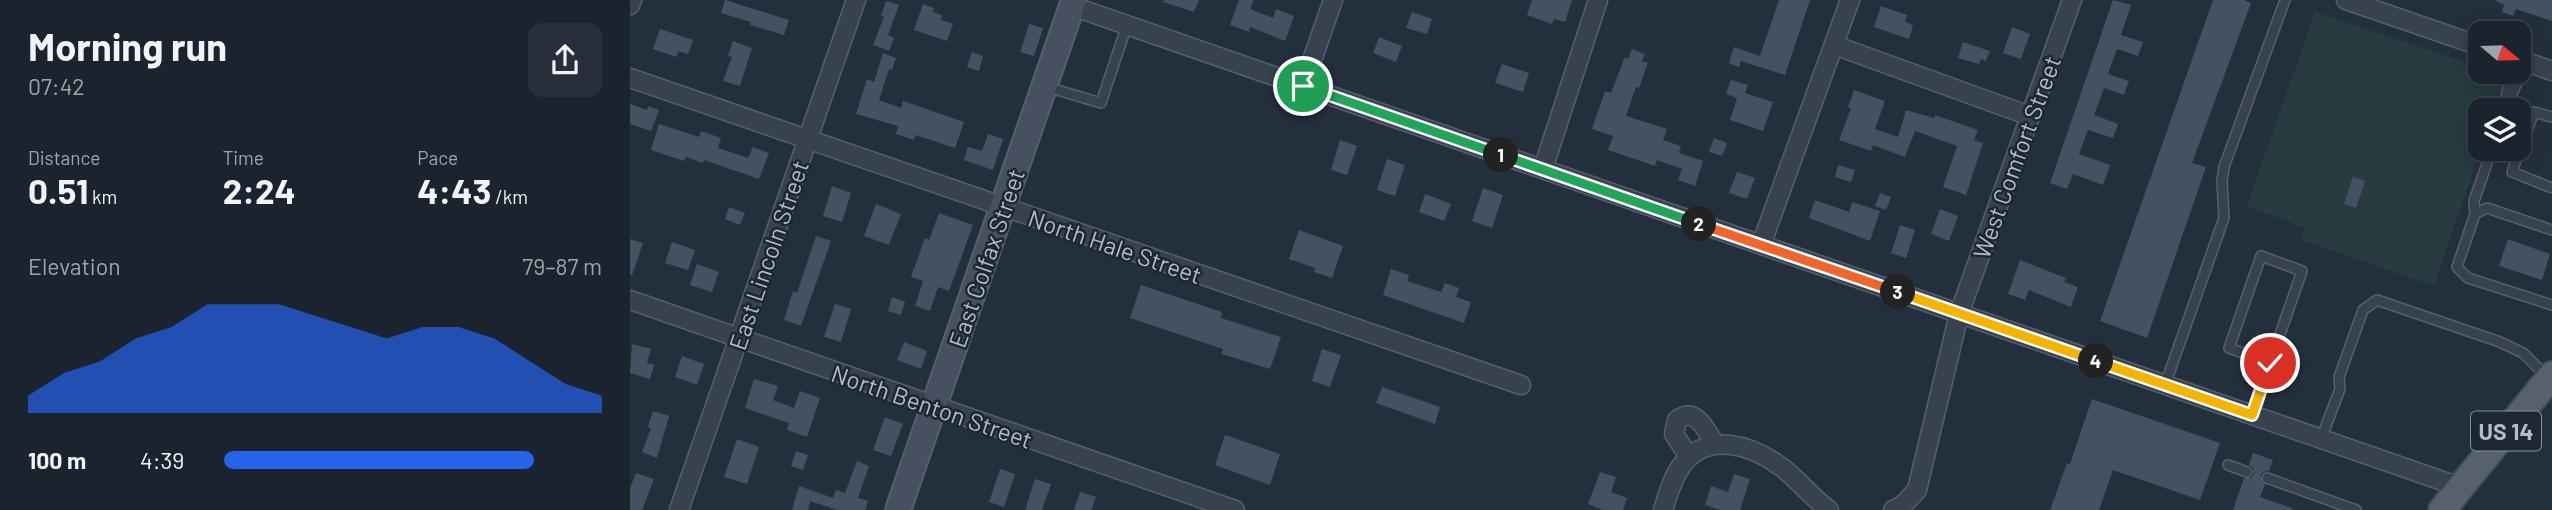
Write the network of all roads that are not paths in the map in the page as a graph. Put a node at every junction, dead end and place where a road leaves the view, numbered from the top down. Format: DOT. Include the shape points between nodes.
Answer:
graph roads {
  1 [pos="856,0"];
  2 [pos="1333,0"];
  3 [pos="1598,0"];
  4 [pos="1850,0"];
  5 [pos="2072,0"];
  6 [pos="2285,0"];
  7 [pos="2346,0"];
  8 [pos="1067,2"];
  9 [pos="1127,25"];
  10 [pos="2468,42"];
  11 [pos="1834,46"];
  12 [pos="2531,64"];
  13 [pos="2552,71"];
  14 [pos="630,78"];
  15 [pos="1303,86"];
  16 [pos="1046,87"];
  17 [pos="2030,116"];
  18 [pos="2552,117"];
  19 [pos="808,139"];
  20 [pos="2488,161"];
  21 [pos="1543,169"];
  22 [pos="2552,188"];
  23 [pos="1003,207"];
  24 [pos="2475,214"];
  25 [pos="2552,230"];
  26 [pos="1761,245"];
  27 [pos="630,300"];
  28 [pos="2552,305"];
  29 [pos="1959,314"];
  30 [pos="739,339"];
  31 [pos="2270,363"];
  32 [pos="2551,377"];
  33 [pos="1521,385"];
  34 [pos="2165,385"];
  35 [pos="934,407"];
  36 [pos="2252,415"];
  37 [pos="2321,439"];
  38 [pos="1715,444"];
  39 [pos="1689,457"];
  40 [pos="2228,465"];
  41 [pos="2247,472"];
  42 [pos="2267,478"];
  43 [pos="2460,487"];
  44 [pos="1900,508"];
  45 [pos="679,510"];
  46 [pos="898,510"];
  47 [pos="1235,510"];
  48 [pos="1662,510"];
  49 [pos="1829,510"];
  50 [pos="2356,510"];
  51 [pos="2442,510"];
  1 -- 19 [label="street, East Lincoln Street"];
  2 -- 15 [label="street"];
  3 -- 21 [label="street"];
  4 -- 11 [label="street"];
  5 -- 17 [label="street, West Comfort Street"];
  6 -- 34 [label="lane" via="2224,167 2224,218"];
  7 -- 10 [label="street"];
  8 -- 9 [label="street"];
  8 -- 16 [label="street, East Colfax Street"];
  9 -- 15 [label="street"];
  9 -- 16 [label="lane" via="1101,103"];
  11 -- 17 [label="street"];
  11 -- 26 [label="street"];
  12 -- 13 [label="street"];
  14 -- 19 [label="street, North Hale Street"];
  15 -- 21 [label="street"];
  16 -- 23 [label="street, East Colfax Street"];
  17 -- 29 [label="street, West Comfort Street"];
  18 -- 22 [label="lane" via="2534,112 2512,172"];
  19 -- 23 [label="street, North Hale Street"];
  19 -- 30 [label="street, East Lincoln Street"];
  20 -- 24 [label="lane" via="2474,201"];
  21 -- 26 [label="street"];
  23 -- 33 [label="street, North Hale Street"];
  23 -- 35 [label="street, East Colfax Street"];
  24 -- 25 [label="lane" via="2487,208"];
  24 -- 28 [label="lane" via="2457,267 2468,278"];
  26 -- 29 [label="street"];
  27 -- 30 [label="street, North Benton Street"];
  29 -- 34 [label="street"];
  29 -- 44 [label="street, West Comfort Street" via="1925,465 1917,490"];
  30 -- 35 [label="street, North Benton Street"];
  30 -- 45 [label="street, East Lincoln Street"];
  31 -- 31 [label="lane" via="2302,271 2261,256 2229,348"];
  31 -- 36 [label="lane"];
  32 -- 37 [label="lane" via="2524,353 2500,342 2377,300 2364,310"];
  32 -- 43 [label="main road, US 14"];
  34 -- 36 [label="street"];
  35 -- 46 [label="street, East Colfax Street"];
  35 -- 47 [label="street, North Benton Street"];
  36 -- 37 [label="street"];
  37 -- 43 [label="street"];
  38 -- 39 [label="street"];
  38 -- 39 [label="street" via="1698,419 1683,416 1677,420 1674,434"];
  38 -- 49 [label="street" via="1749,449 1780,466"];
  39 -- 48 [label="street" via="1675,476"];
  40 -- 41 [label="lane"];
  42 -- 50 [label="lane"];
  43 -- 51 [label="main road, US 14"];
}
